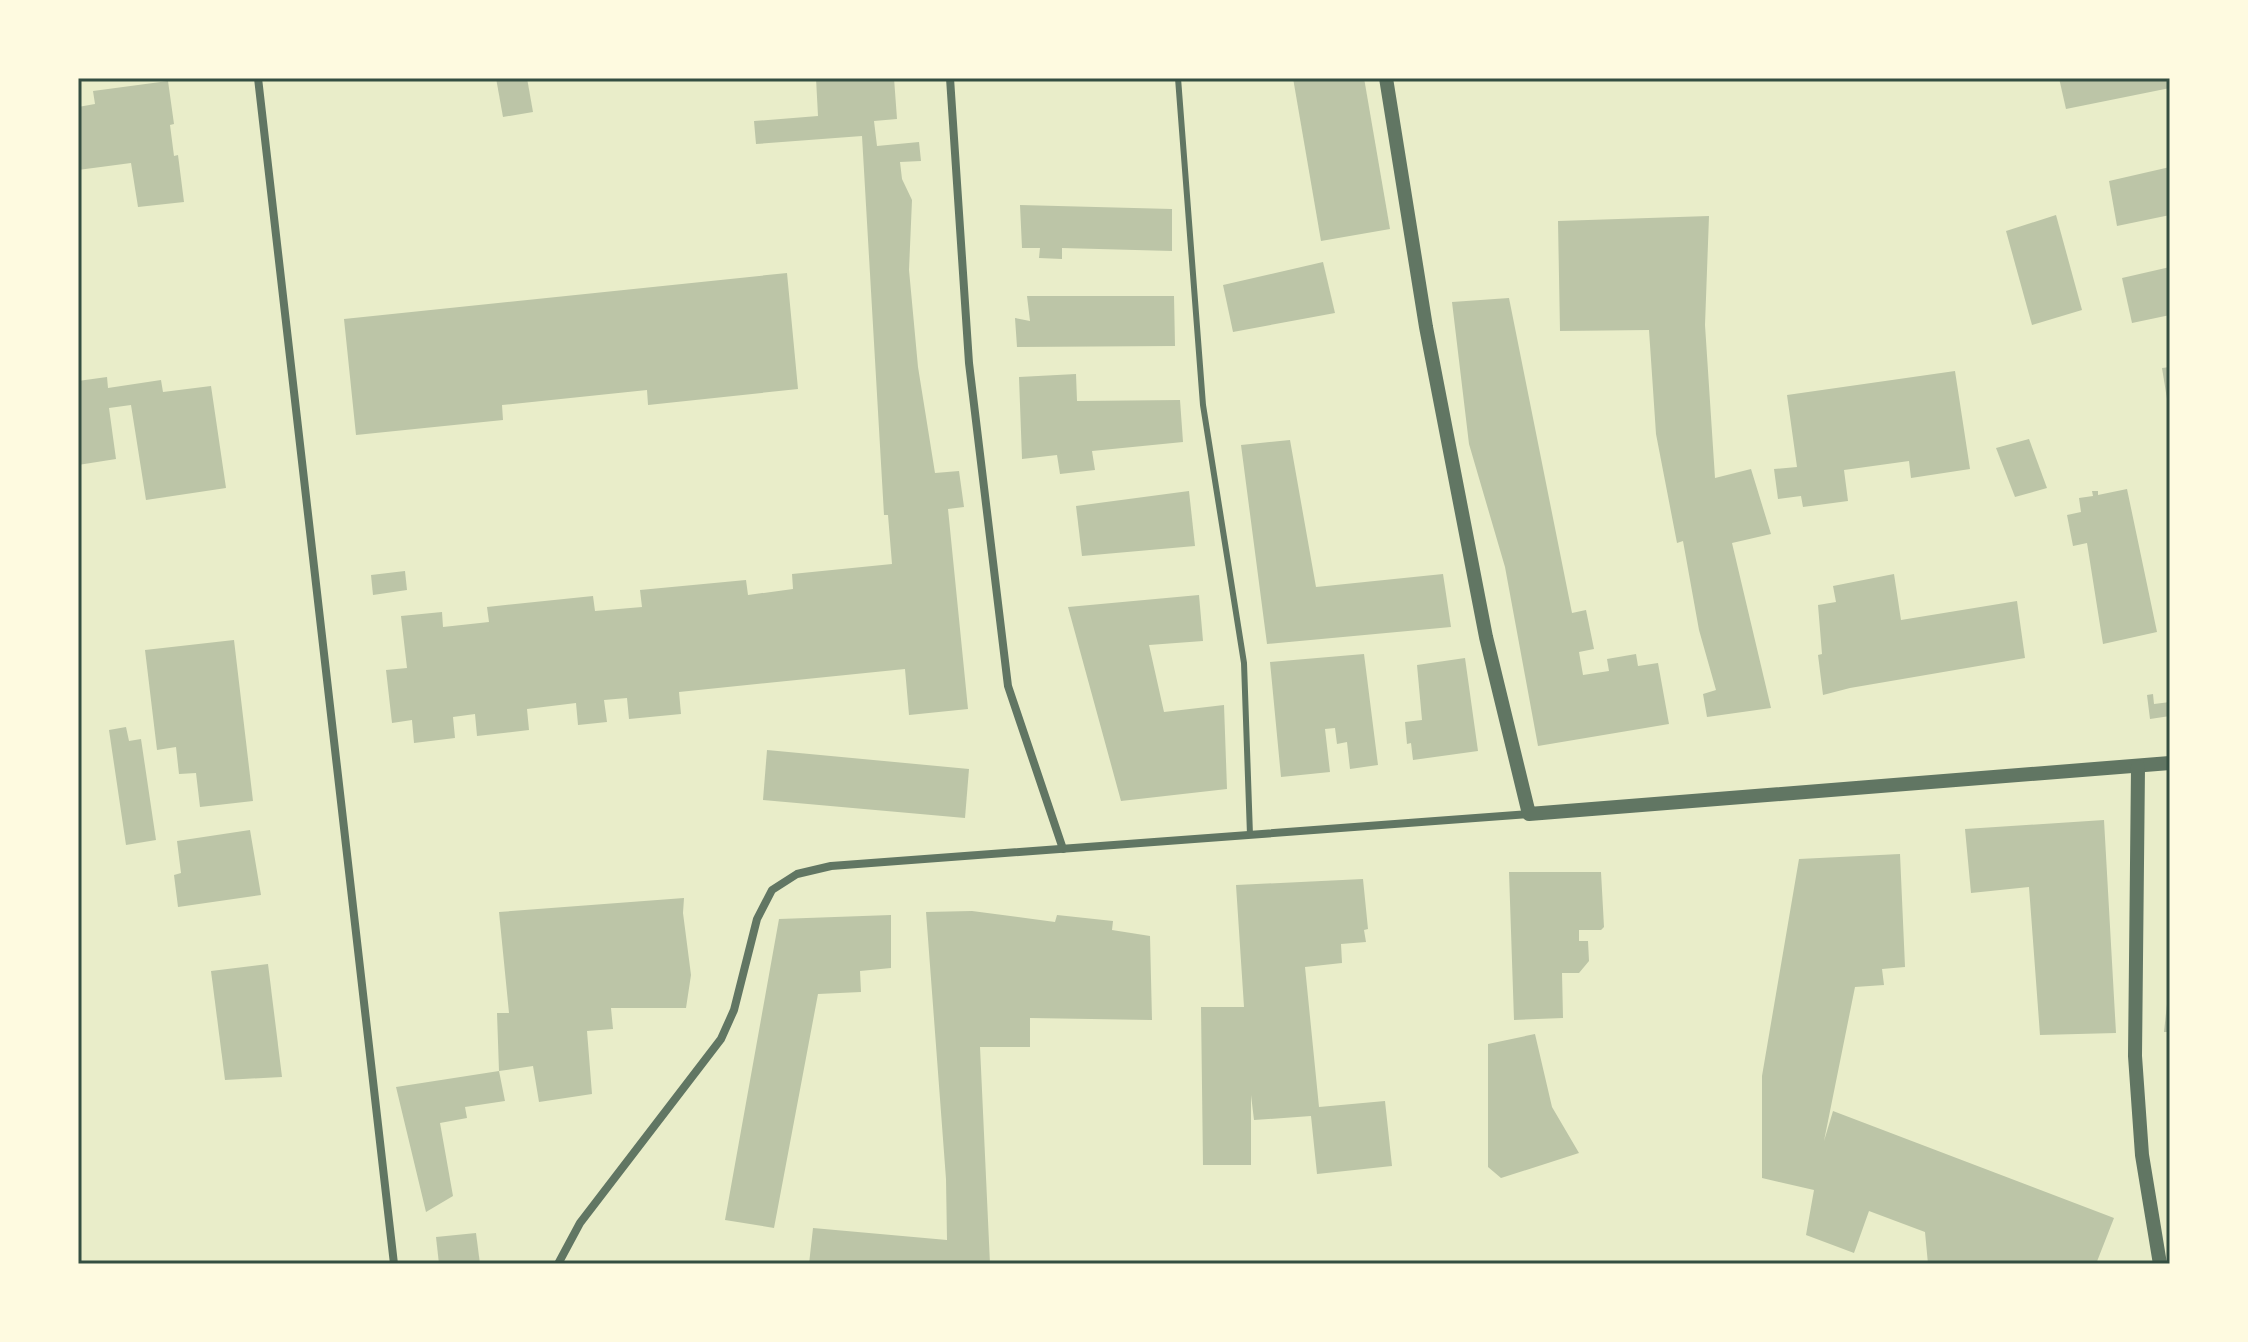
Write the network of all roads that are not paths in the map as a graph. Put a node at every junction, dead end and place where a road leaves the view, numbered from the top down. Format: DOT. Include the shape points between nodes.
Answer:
graph roads {
  1 [pos="258,78"];
  2 [pos="950,78"];
  3 [pos="1178,78"];
  4 [pos="1386,78"];
  5 [pos="2170,763"];
  6 [pos="2138,767"];
  7 [pos="1529,814"];
  8 [pos="1250,835"];
  9 [pos="1063,849"];
  10 [pos="394,1264"];
  11 [pos="558,1264"];
  12 [pos="2160,1264"];
  1 -- 10 [label="street"];
  2 -- 9 [label="street" via="969,363 1008,686"];
  3 -- 8 [label="lane" via="1203,405 1244,663"];
  4 -- 7 [label="street" via="1426,327 1486,637"];
  5 -- 6 [label="street"];
  6 -- 7 [label="street"];
  6 -- 12 [label="street" via="2135,1056 2142,1155"];
  7 -- 8 [label="street"];
  8 -- 9 [label="street"];
  9 -- 11 [label="street" via="831,866 797,874 772,890 757,919 734,1010 721,1039 580,1223"];
}
